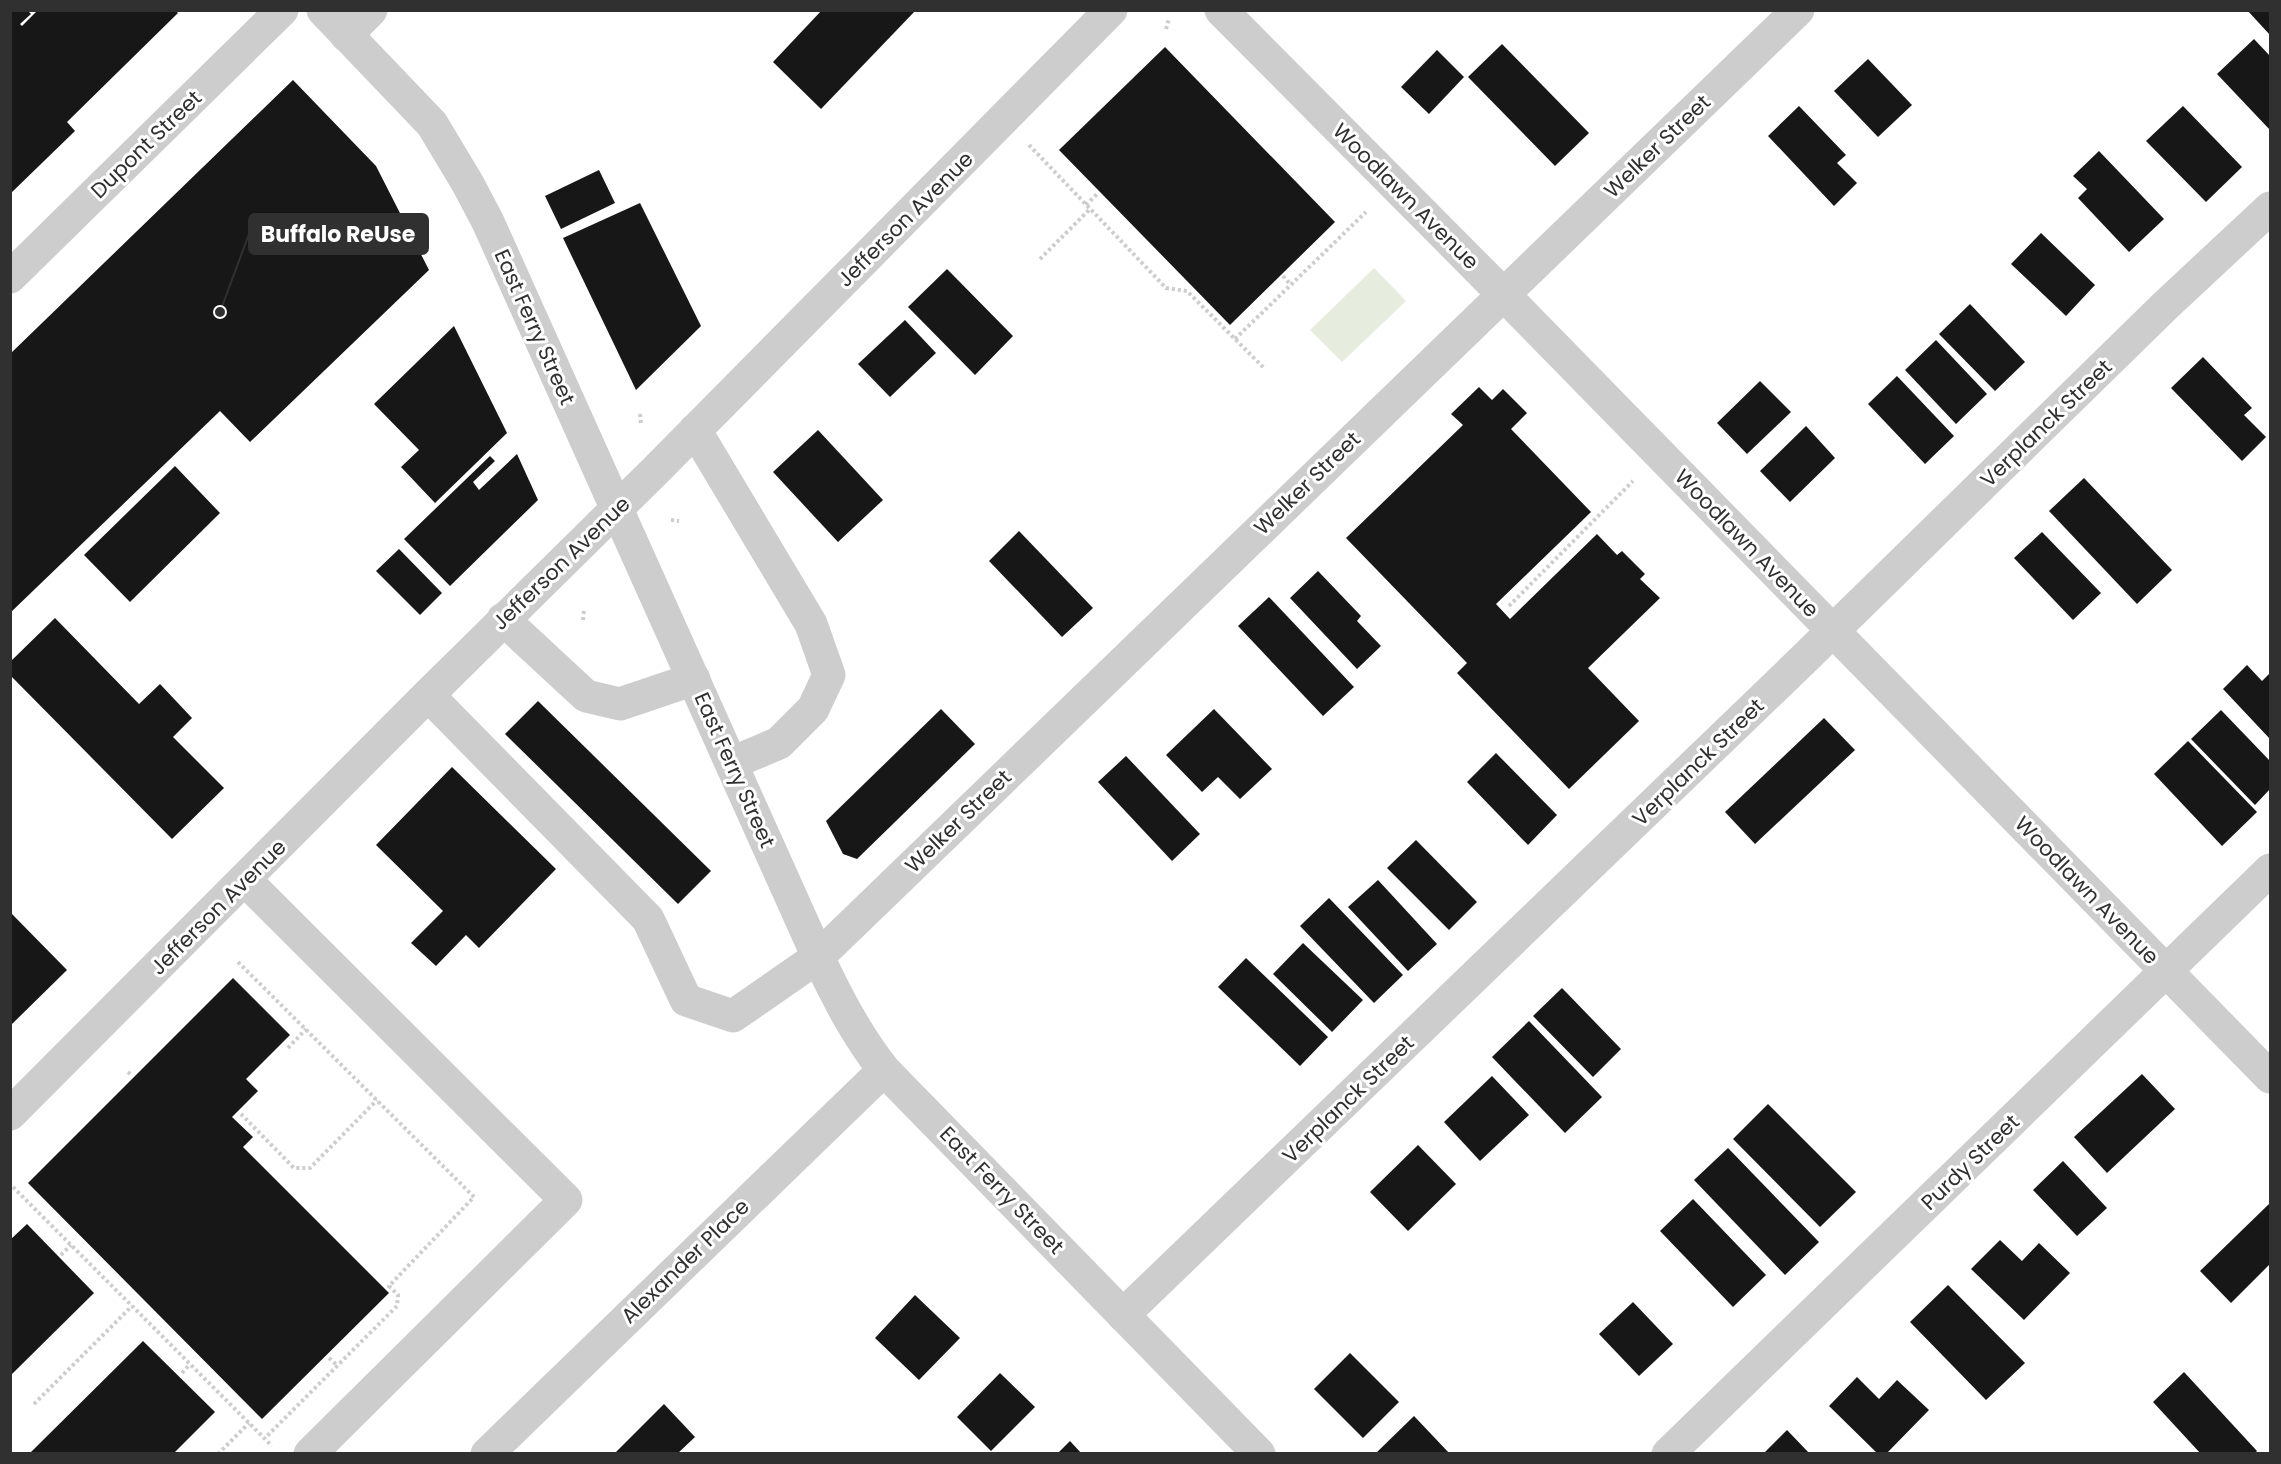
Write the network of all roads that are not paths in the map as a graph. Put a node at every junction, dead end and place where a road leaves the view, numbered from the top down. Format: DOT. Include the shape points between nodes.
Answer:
graph roads {
  1 [pos="282,10"];
  2 [pos="323,10"];
  3 [pos="371,10"];
  4 [pos="1111,10"];
  5 [pos="1221,10"];
  6 [pos="1798,10"];
  7 [pos="346,35"];
  8 [pos="2271,208"];
  9 [pos="10,277"];
  10 [pos="1503,294"];
  11 [pos="695,430"];
  12 [pos="616,509"];
  13 [pos="503,620"];
  14 [pos="1833,631"];
  15 [pos="694,679"];
  16 [pos="428,695"];
  17 [pos="732,763"];
  18 [pos="2271,870"];
  19 [pos="245,880"];
  20 [pos="818,957"];
  21 [pos="2167,971"];
  22 [pos="884,1070"];
  23 [pos="2271,1077"];
  24 [pos="10,1114"];
  25 [pos="1123,1315"];
  26 [pos="310,1454"];
  27 [pos="487,1454"];
  28 [pos="1259,1454"];
  29 [pos="1668,1454"];
  1 -- 9 [label="street, Dupont Street"];
  2 -- 7 [label="street, East Ferry Street"];
  3 -- 7 [label="street"];
  4 -- 11 [label="street, Jefferson Avenue"];
  5 -- 10 [label="street, Woodlawn Avenue"];
  6 -- 10 [label="street, Welker Street"];
  7 -- 12 [label="street, East Ferry Street" via="432,124 468,184"];
  8 -- 14 [label="street, Verplanck Street" via="2166,305"];
  10 -- 14 [label="street, Woodlawn Avenue"];
  10 -- 20 [label="street, Welker Street"];
  11 -- 12 [label="street, Jefferson Avenue"];
  11 -- 17 [label="street" via="812,624 829,675 813,709 778,743"];
  12 -- 13 [label="street, Jefferson Avenue"];
  12 -- 15 [label="street, East Ferry Street"];
  13 -- 15 [label="street" via="586,696 620,704"];
  13 -- 16 [label="street, Jefferson Avenue"];
  14 -- 21 [label="street, Woodlawn Avenue"];
  14 -- 25 [label="street, Verplanck Street"];
  15 -- 17 [label="street, East Ferry Street"];
  16 -- 19 [label="street, Jefferson Avenue"];
  16 -- 20 [label="street, Welker Street" via="648,919 686,1000 734,1016"];
  17 -- 20 [label="street, East Ferry Street"];
  18 -- 21 [label="street, Purdy Street"];
  19 -- 24 [label="street, Jefferson Avenue"];
  19 -- 26 [label="street" via="566,1200"];
  20 -- 22 [label="street, East Ferry Street" via="861,1041"];
  21 -- 23 [label="street, Woodlawn Avenue"];
  21 -- 29 [label="street, Purdy Street"];
  22 -- 25 [label="street, East Ferry Street"];
  22 -- 27 [label="street, Alexander Place"];
  25 -- 28 [label="street, East Ferry Street"];
}
